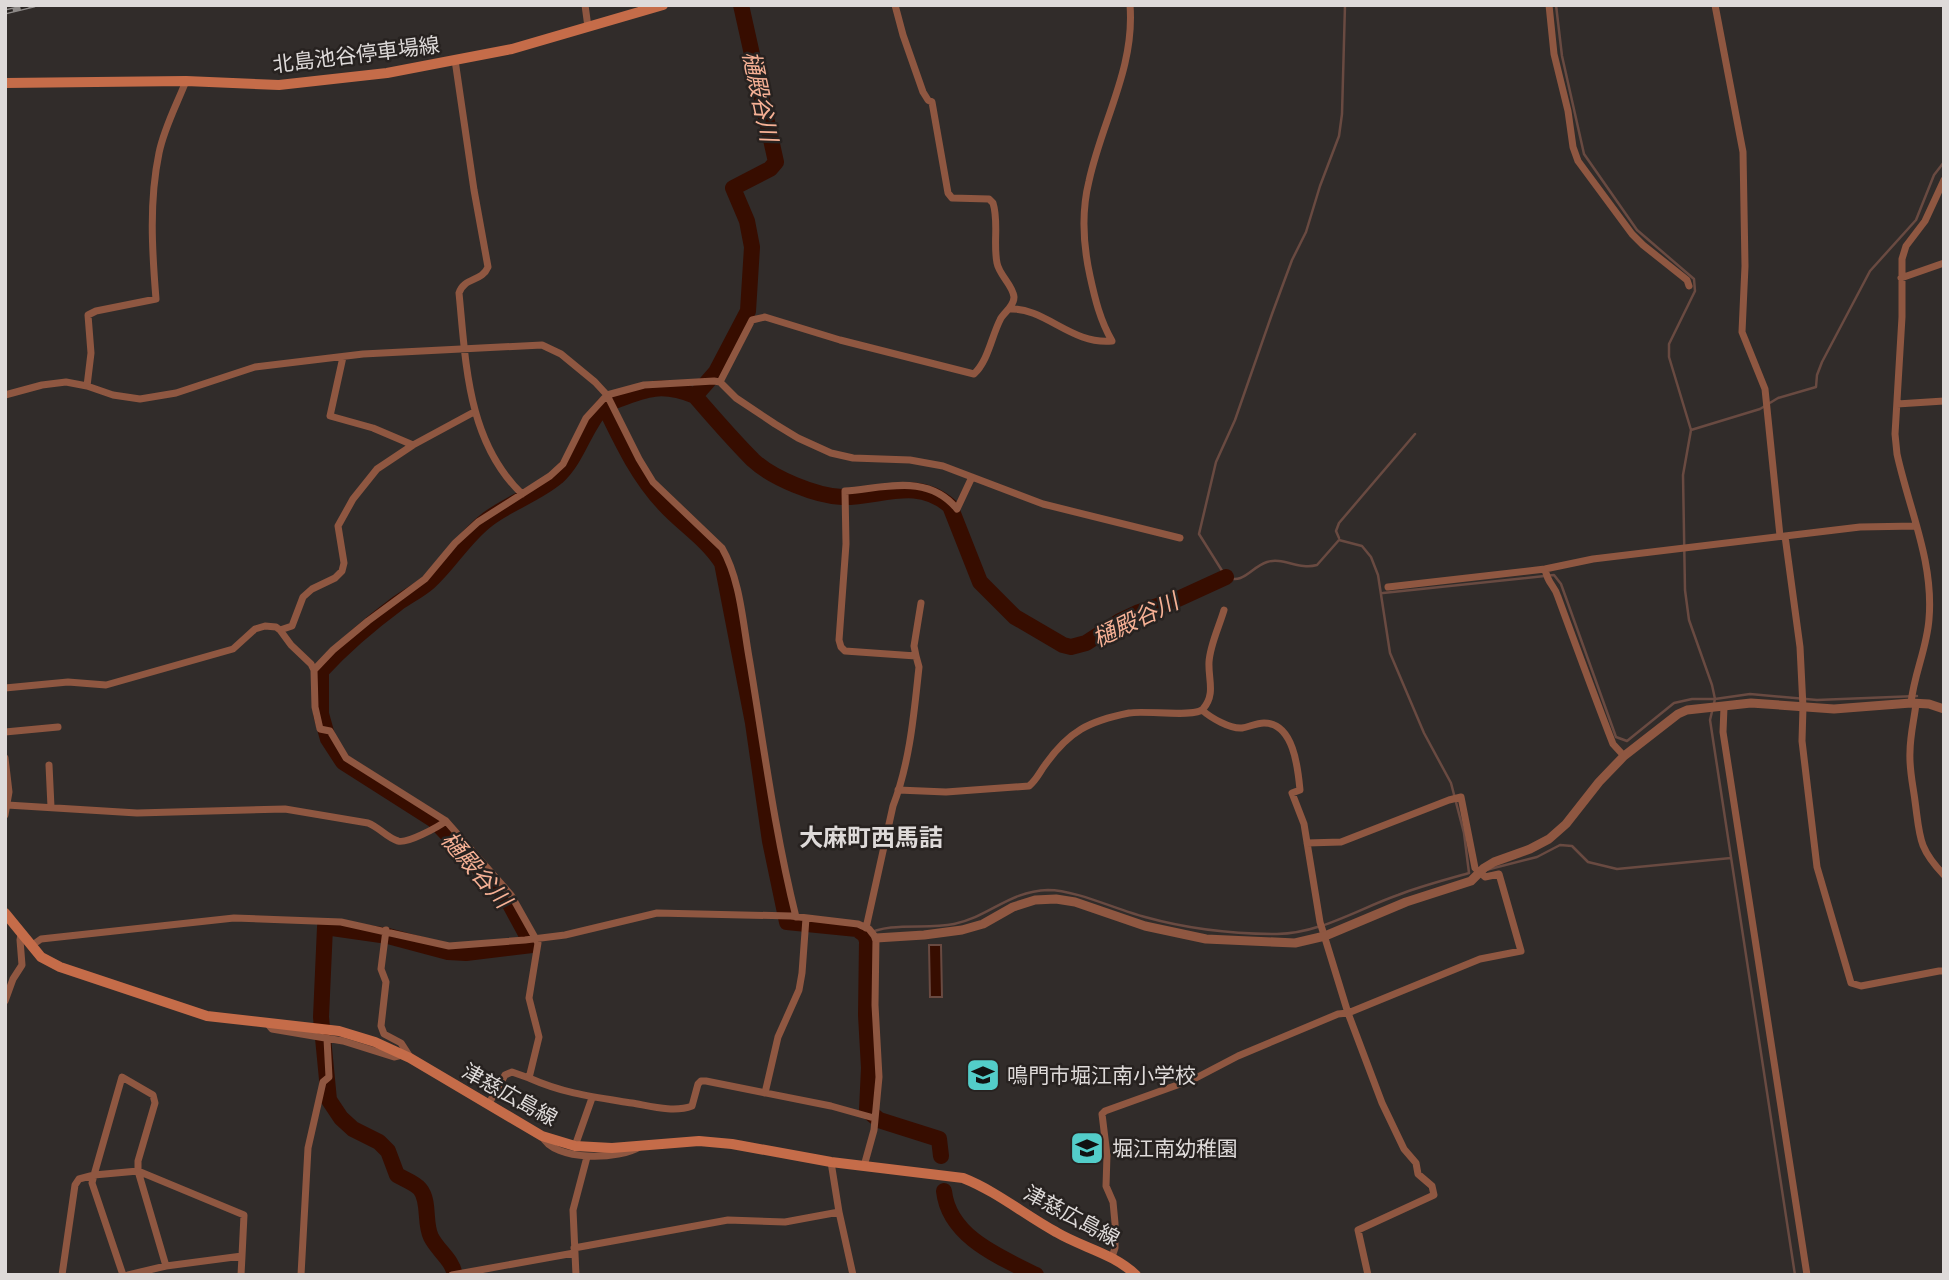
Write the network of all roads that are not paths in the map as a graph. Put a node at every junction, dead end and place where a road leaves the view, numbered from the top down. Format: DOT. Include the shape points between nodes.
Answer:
graph roads {
  1 [pos="585,5"];
  2 [pos="663,5"];
  3 [pos="895,5"];
  4 [pos="1130,5"];
  5 [pos="1549,5"];
  6 [pos="1715,5"];
  7 [pos="589,27"];
  8 [pos="455,61"];
  9 [pos="186,81"];
  10 [pos="5,83"];
  11 [pos="1944,180"];
  12 [pos="1944,262"];
  13 [pos="1901,278"];
  14 [pos="1689,286"];
  15 [pos="1009,309"];
  16 [pos="465,349"];
  17 [pos="343,357"];
  18 [pos="713,381"];
  19 [pos="87,386"];
  20 [pos="5,395"];
  21 [pos="608,397"];
  22 [pos="1944,401"];
  23 [pos="1897,404"];
  24 [pos="474,412"];
  25 [pos="413,445"];
  26 [pos="972,477"];
  27 [pos="522,494"];
  28 [pos="1916,526"];
  29 [pos="1782,536"];
  30 [pos="1180,538"];
  31 [pos="1546,570"];
  32 [pos="1388,587"];
  33 [pos="921,603"];
  34 [pos="1224,610"];
  35 [pos="284,629"];
  36 [pos="916,656"];
  37 [pos="317,668"];
  38 [pos="5,688"];
  39 [pos="1803,702"];
  40 [pos="1913,703"];
  41 [pos="1721,707"];
  42 [pos="1944,709"];
  43 [pos="1202,710"];
  44 [pos="58,727"];
  45 [pos="5,732"];
  46 [pos="1624,756"];
  47 [pos="5,758"];
  48 [pos="49,765"];
  49 [pos="898,790"];
  50 [pos="7,805"];
  51 [pos="51,807"];
  52 [pos="5,815"];
  53 [pos="442,824"];
  54 [pos="1307,843"];
  55 [pos="1480,873"];
  56 [pos="1944,875"];
  57 [pos="5,912"];
  58 [pos="790,916"];
  59 [pos="806,918"];
  60 [pos="386,930"];
  61 [pos="871,932"];
  62 [pos="1324,933"];
  63 [pos="22,934"];
  64 [pos="531,940"];
  65 [pos="31,946"];
  66 [pos="1944,971"];
  67 [pos="5,1001"];
  68 [pos="1348,1013"];
  69 [pos="267,1023"];
  70 [pos="327,1039"];
  71 [pos="407,1056"];
  72 [pos="529,1078"];
  73 [pos="765,1093"];
  74 [pos="592,1098"];
  75 [pos="488,1105"];
  76 [pos="874,1116"];
  77 [pos="542,1136"];
  78 [pos="575,1146"];
  79 [pos="642,1146"];
  80 [pos="586,1159"];
  81 [pos="831,1162"];
  82 [pos="864,1166"];
  83 [pos="138,1171"];
  84 [pos="94,1175"];
  85 [pos="839,1212"];
  86 [pos="574,1250"];
  87 [pos="242,1256"];
  88 [pos="1112,1257"];
  89 [pos="166,1266"];
  90 [pos="454,1274"];
  91 [pos="62,1275"];
  92 [pos="125,1275"];
  93 [pos="241,1275"];
  94 [pos="301,1275"];
  95 [pos="576,1275"];
  96 [pos="853,1275"];
  97 [pos="1136,1275"];
  98 [pos="1368,1275"];
  99 [pos="1807,1275"];
  1 -- 7 [label="street"];
  2 -- 7 [label="main road, 北島池谷停車場線"];
  3 -- 15 [label="street" via="923,92 932,102 948,193 952,198 993,203 997,263 1014,298"];
  4 -- 15 [label="street" via="1124,73 1088,182 1083,220 1097,309 1112,341 1069,334 1022,308"];
  5 -- 14 [label="street" via="1554,54 1578,161 1632,234"];
  6 -- 29 [label="street" via="1743,152 1742,331 1765,389"];
  7 -- 8 [label="main road, 北島池谷停車場線"];
  8 -- 9 [label="main road, 北島池谷停車場線" via="279,85"];
  8 -- 16 [label="street" via="488,267 481,277 466,282 459,293"];
  9 -- 10 [label="main road, 北島池谷停車場線"];
  9 -- 19 [label="street" via="159,150 152,217 156,299 88,316 91,353"];
  11 -- 13 [label="street" via="1925,221 1906,246"];
  12 -- 13 [label="street"];
  13 -- 23 [label="street"];
  15 -- 18 [label="street" via="974,374 756,317"];
  16 -- 17 [label="street"];
  16 -- 21 [label="street" via="542,345 561,354"];
  16 -- 24 [label="street"];
  17 -- 19 [label="street" via="255,367 160,397 113,395"];
  17 -- 25 [label="street" via="330,416"];
  18 -- 21 [label="street" via="662,382"];
  18 -- 26 [label="street" via="775,424 831,453 932,464"];
  19 -- 20 [label="street" via="42,385"];
  21 -- 27 [label="street" via="586,418 563,464"];
  21 -- 58 [label="street" via="653,482 728,559 741,613"];
  22 -- 23 [label="street"];
  23 -- 28 [label="street" via="1897,454"];
  24 -- 25 [label="street"];
  24 -- 27 [label="street" via="492,457"];
  25 -- 35 [label="street" via="377,469 353,499 338,526 342,571 303,597"];
  26 -- 30 [label="street" via="1043,504"];
  26 -- 36 [label="street" via="957,509 948,496 914,485 845,491 841,647"];
  27 -- 37 [label="street" via="478,522 425,579 368,621"];
  28 -- 29 [label="street"];
  28 -- 40 [label="street" via="1929,575 1930,616"];
  29 -- 31 [label="street" via="1593,559"];
  29 -- 39 [label="street" via="1800,647"];
  31 -- 32 [label="street"];
  31 -- 46 [label="street" via="1613,744"];
  33 -- 36 [label="street"];
  34 -- 43 [label="street" via="1209,663 1210,696"];
  35 -- 37 [label="street" via="290,645"];
  35 -- 38 [label="street" via="255,629 233,649 106,685 68,682"];
  36 -- 49 [label="street" via="919,667 912,726"];
  37 -- 53 [label="street" via="318,723 346,758"];
  39 -- 40 [label="street" via="1833,709"];
  39 -- 41 [label="street"];
  39 -- 66 [label="street" via="1802,741 1817,867 1851,983 1861,986"];
  40 -- 42 [label="street"];
  40 -- 56 [label="street" via="1910,773 1917,827 1928,858"];
  41 -- 46 [label="street" via="1678,714"];
  41 -- 99 [label="street"];
  43 -- 49 [label="street" via="1130,713 1081,727 1029,786"];
  43 -- 54 [label="street" via="1229,726 1276,726 1290,741 1300,790 1292,793"];
  44 -- 45 [label="street"];
  46 -- 55 [label="street" via="1549,839 1494,862"];
  47 -- 50 [label="street"];
  48 -- 51 [label="street"];
  49 -- 61 [label="street"];
  50 -- 51 [label="street"];
  50 -- 52 [label="street"];
  51 -- 53 [label="street" via="137,813 298,810 378,826 397,841"];
  53 -- 64 [label="street" via="511,895"];
  54 -- 55 [label="street" via="1341,842 1461,797"];
  54 -- 62 [label="street"];
  55 -- 62 [label="street" via="1452,888"];
  55 -- 68 [label="street" via="1499,874 1521,951 1480,960"];
  57 -- 63 [label="main road, 津慈広島線"];
  58 -- 59 [label="street"];
  58 -- 64 [label="street" via="657,913"];
  59 -- 61 [label="street" via="858,924"];
  59 -- 73 [label="street" via="799,990 778,1037"];
  60 -- 64 [label="street" via="449,946"];
  60 -- 65 [label="street" via="309,920 209,919 41,939"];
  60 -- 71 [label="street" via="381,1026 384,1034 401,1043"];
  61 -- 62 [label="street" via="924,936 962,930 1013,907 1056,899 1206,939 1295,943"];
  61 -- 76 [label="street" via="879,1077"];
  62 -- 68 [label="street"];
  63 -- 65 [label="main road, 津慈広島線"];
  63 -- 67 [label="street" via="22,965"];
  64 -- 72 [label="street" via="538,943 529,998 539,1037"];
  65 -- 69 [label="main road, 津慈広島線" via="60,967 164,1003 207,1016"];
  68 -- 88 [label="street" via="1102,1114 1106,1186 1115,1223"];
  68 -- 98 [label="street" via="1382,1103 1418,1174 1432,1186 1434,1195 1358,1230"];
  69 -- 70 [label="street" via="272,1029"];
  69 -- 71 [label="main road, 津慈広島線" via="339,1031"];
  70 -- 71 [label="street" via="394,1057"];
  70 -- 94 [label="street" via="330,1077 323,1082 308,1148"];
  71 -- 75 [label="main road, 津慈広島線"];
  72 -- 74 [label="street"];
  72 -- 75 [label="street" via="505,1074"];
  73 -- 74 [label="street" via="701,1081 688,1108"];
  73 -- 76 [label="street"];
  74 -- 78 [label="street"];
  75 -- 77 [label="main road, 津慈広島線"];
  76 -- 82 [label="street"];
  77 -- 78 [label="main road, 津慈広島線"];
  77 -- 80 [label="street" via="550,1146"];
  78 -- 79 [label="main road, 津慈広島線"];
  79 -- 80 [label="street" via="632,1153"];
  79 -- 81 [label="main road, 津慈広島線" via="710,1142"];
  80 -- 86 [label="street" via="573,1210"];
  81 -- 82 [label="main road, 津慈広島線"];
  81 -- 85 [label="street"];
  82 -- 88 [label="main road, 津慈広島線" via="963,1178 1060,1235"];
  83 -- 84 [label="street"];
  83 -- 84 [label="street" via="155,1102 153,1095 122,1077"];
  83 -- 87 [label="street" via="244,1215"];
  83 -- 89 [label="street"];
  84 -- 91 [label="street" via="75,1185"];
  84 -- 92 [label="street" via="92,1183"];
  85 -- 86 [label="street" via="785,1222 727,1220"];
  85 -- 96 [label="street"];
  86 -- 90 [label="street"];
  86 -- 95 [label="street"];
  87 -- 89 [label="street"];
  87 -- 93 [label="street"];
  88 -- 97 [label="main road, 津慈広島線"];
  89 -- 92 [label="street"];
}
